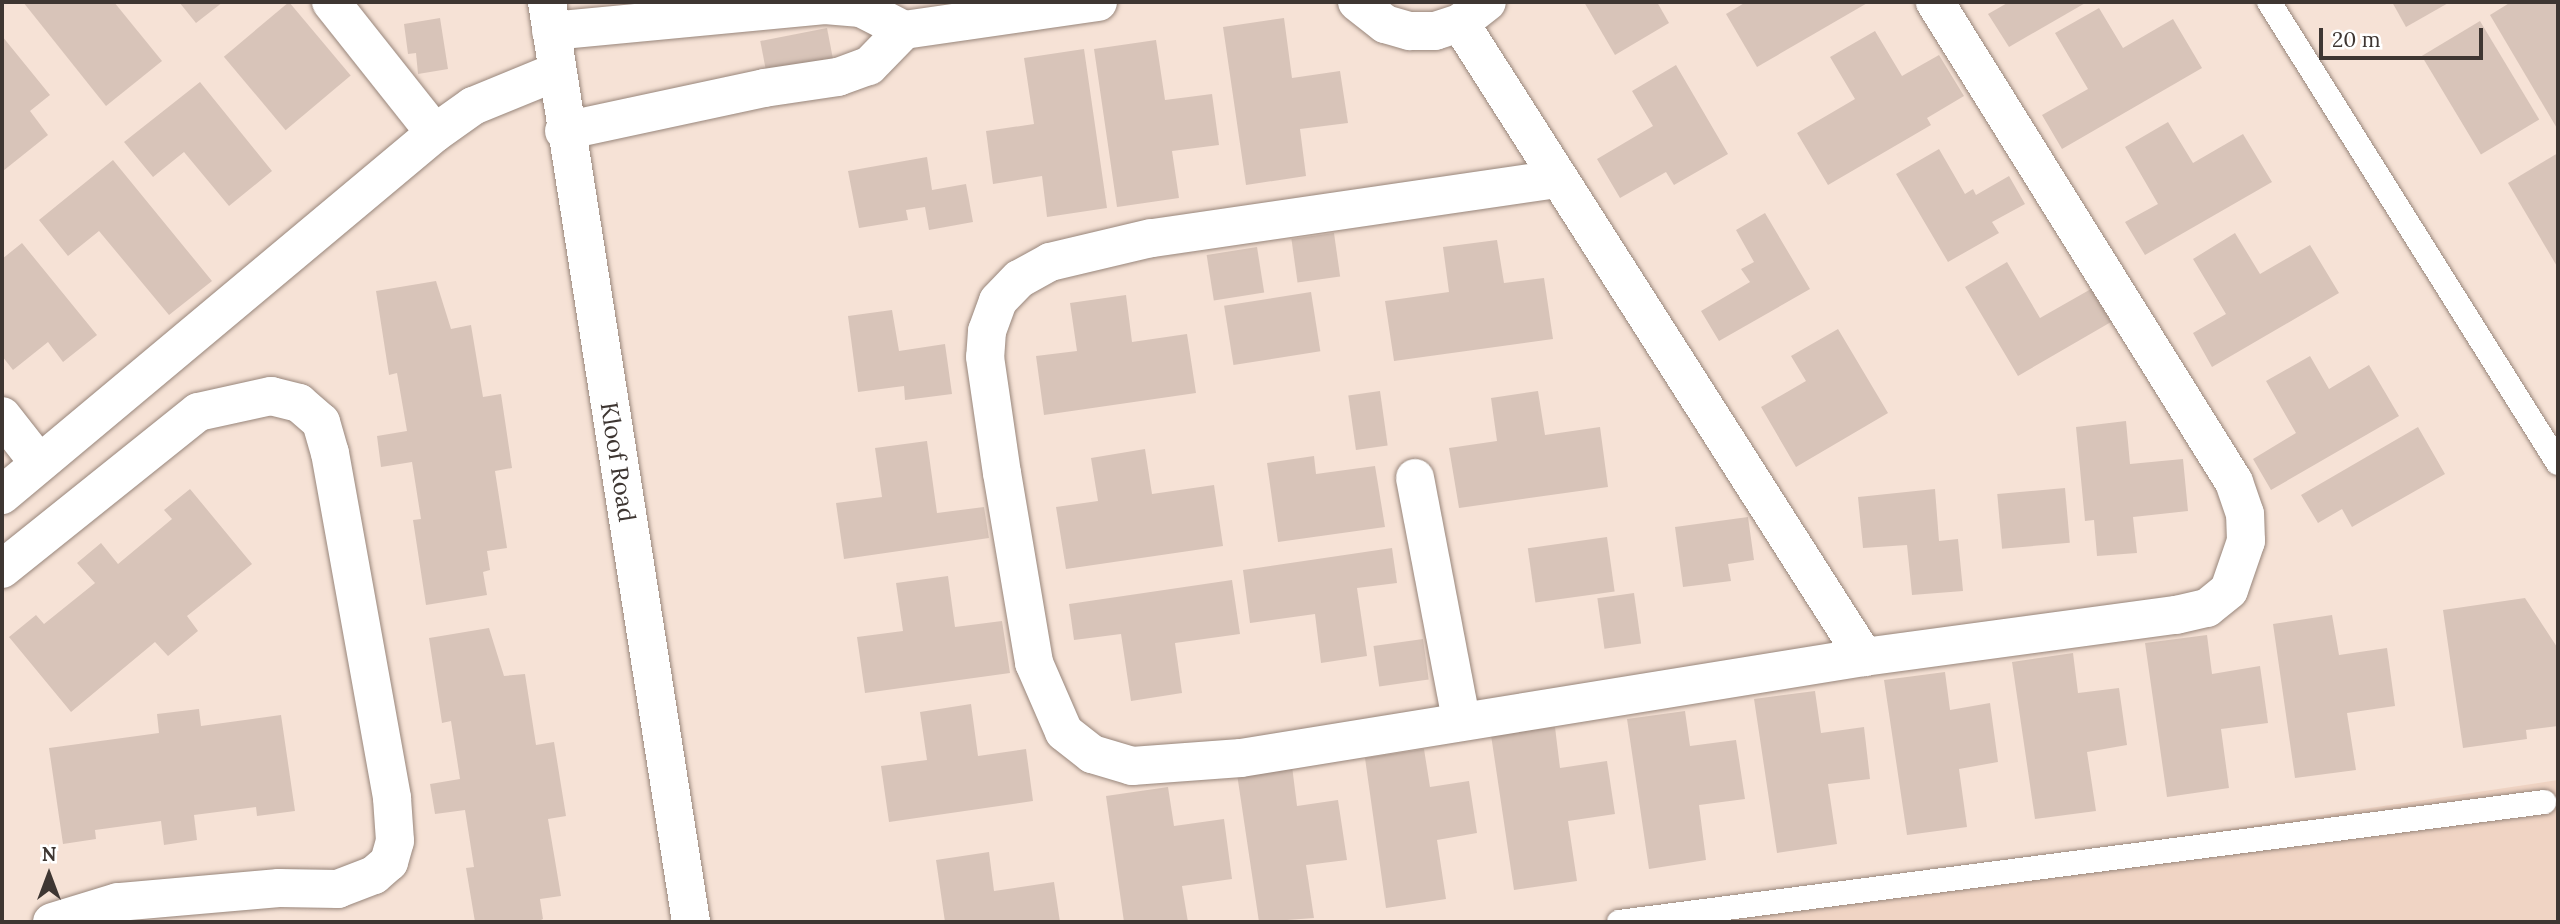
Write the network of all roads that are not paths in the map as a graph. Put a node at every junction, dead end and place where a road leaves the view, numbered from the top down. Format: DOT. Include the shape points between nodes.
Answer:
graph roads {
  1 [pos="331,2"];
  2 [pos="1098,2"];
  3 [pos="1357,2"];
  4 [pos="1935,2"];
  5 [pos="2269,2"];
  6 [pos="1474,12"];
  7 [pos="549,16"];
  8 [pos="904,30"];
  9 [pos="556,72"];
  10 [pos="564,131"];
  11 [pos="435,133"];
  12 [pos="1557,179"];
  13 [pos="2,416"];
  14 [pos="39,463"];
  15 [pos="2558,463"];
  16 [pos="1415,478"];
  17 [pos="2,495"];
  18 [pos="2,569"];
  19 [pos="1864,657"];
  20 [pos="1461,719"];
  21 [pos="2544,802"];
  22 [pos="52,922"];
  23 [pos="691,922"];
  24 [pos="1619,922"];
  1 -- 11 [label="street"];
  2 -- 8 [label="street"];
  3 -- 6 [label="street" via="1385,24 1410,31 1436,31"];
  4 -- 19 [label="street" via="2234,482 2245,514 2246,541 2229,590 2207,608"];
  5 -- 15 [label="lane"];
  6 -- 12 [label="street"];
  7 -- 8 [label="street" via="825,5 861,8"];
  7 -- 9 [label="street, Kloof Road"];
  8 -- 10 [label="street" via="869,66 838,77 764,88"];
  9 -- 10 [label="street, Kloof Road"];
  9 -- 11 [label="street" via="473,106"];
  10 -- 23 [label="street, Kloof Road"];
  11 -- 14 [label="street"];
  12 -- 19 [label="street"];
  12 -- 20 [label="street" via="1151,238 1050,262 1020,279 998,301 987,331 985,357 1034,663 1064,732 1092,754 1132,766 1241,758"];
  13 -- 14 [label="street"];
  14 -- 17 [label="street"];
  16 -- 20 [label="street"];
  18 -- 22 [label="street" via="198,412 271,396 299,403 321,422 330,453 392,798 395,841 389,862 374,875 338,889 279,888 118,902"];
  19 -- 20 [label="street"];
  21 -- 24 [label="lane"];
}
